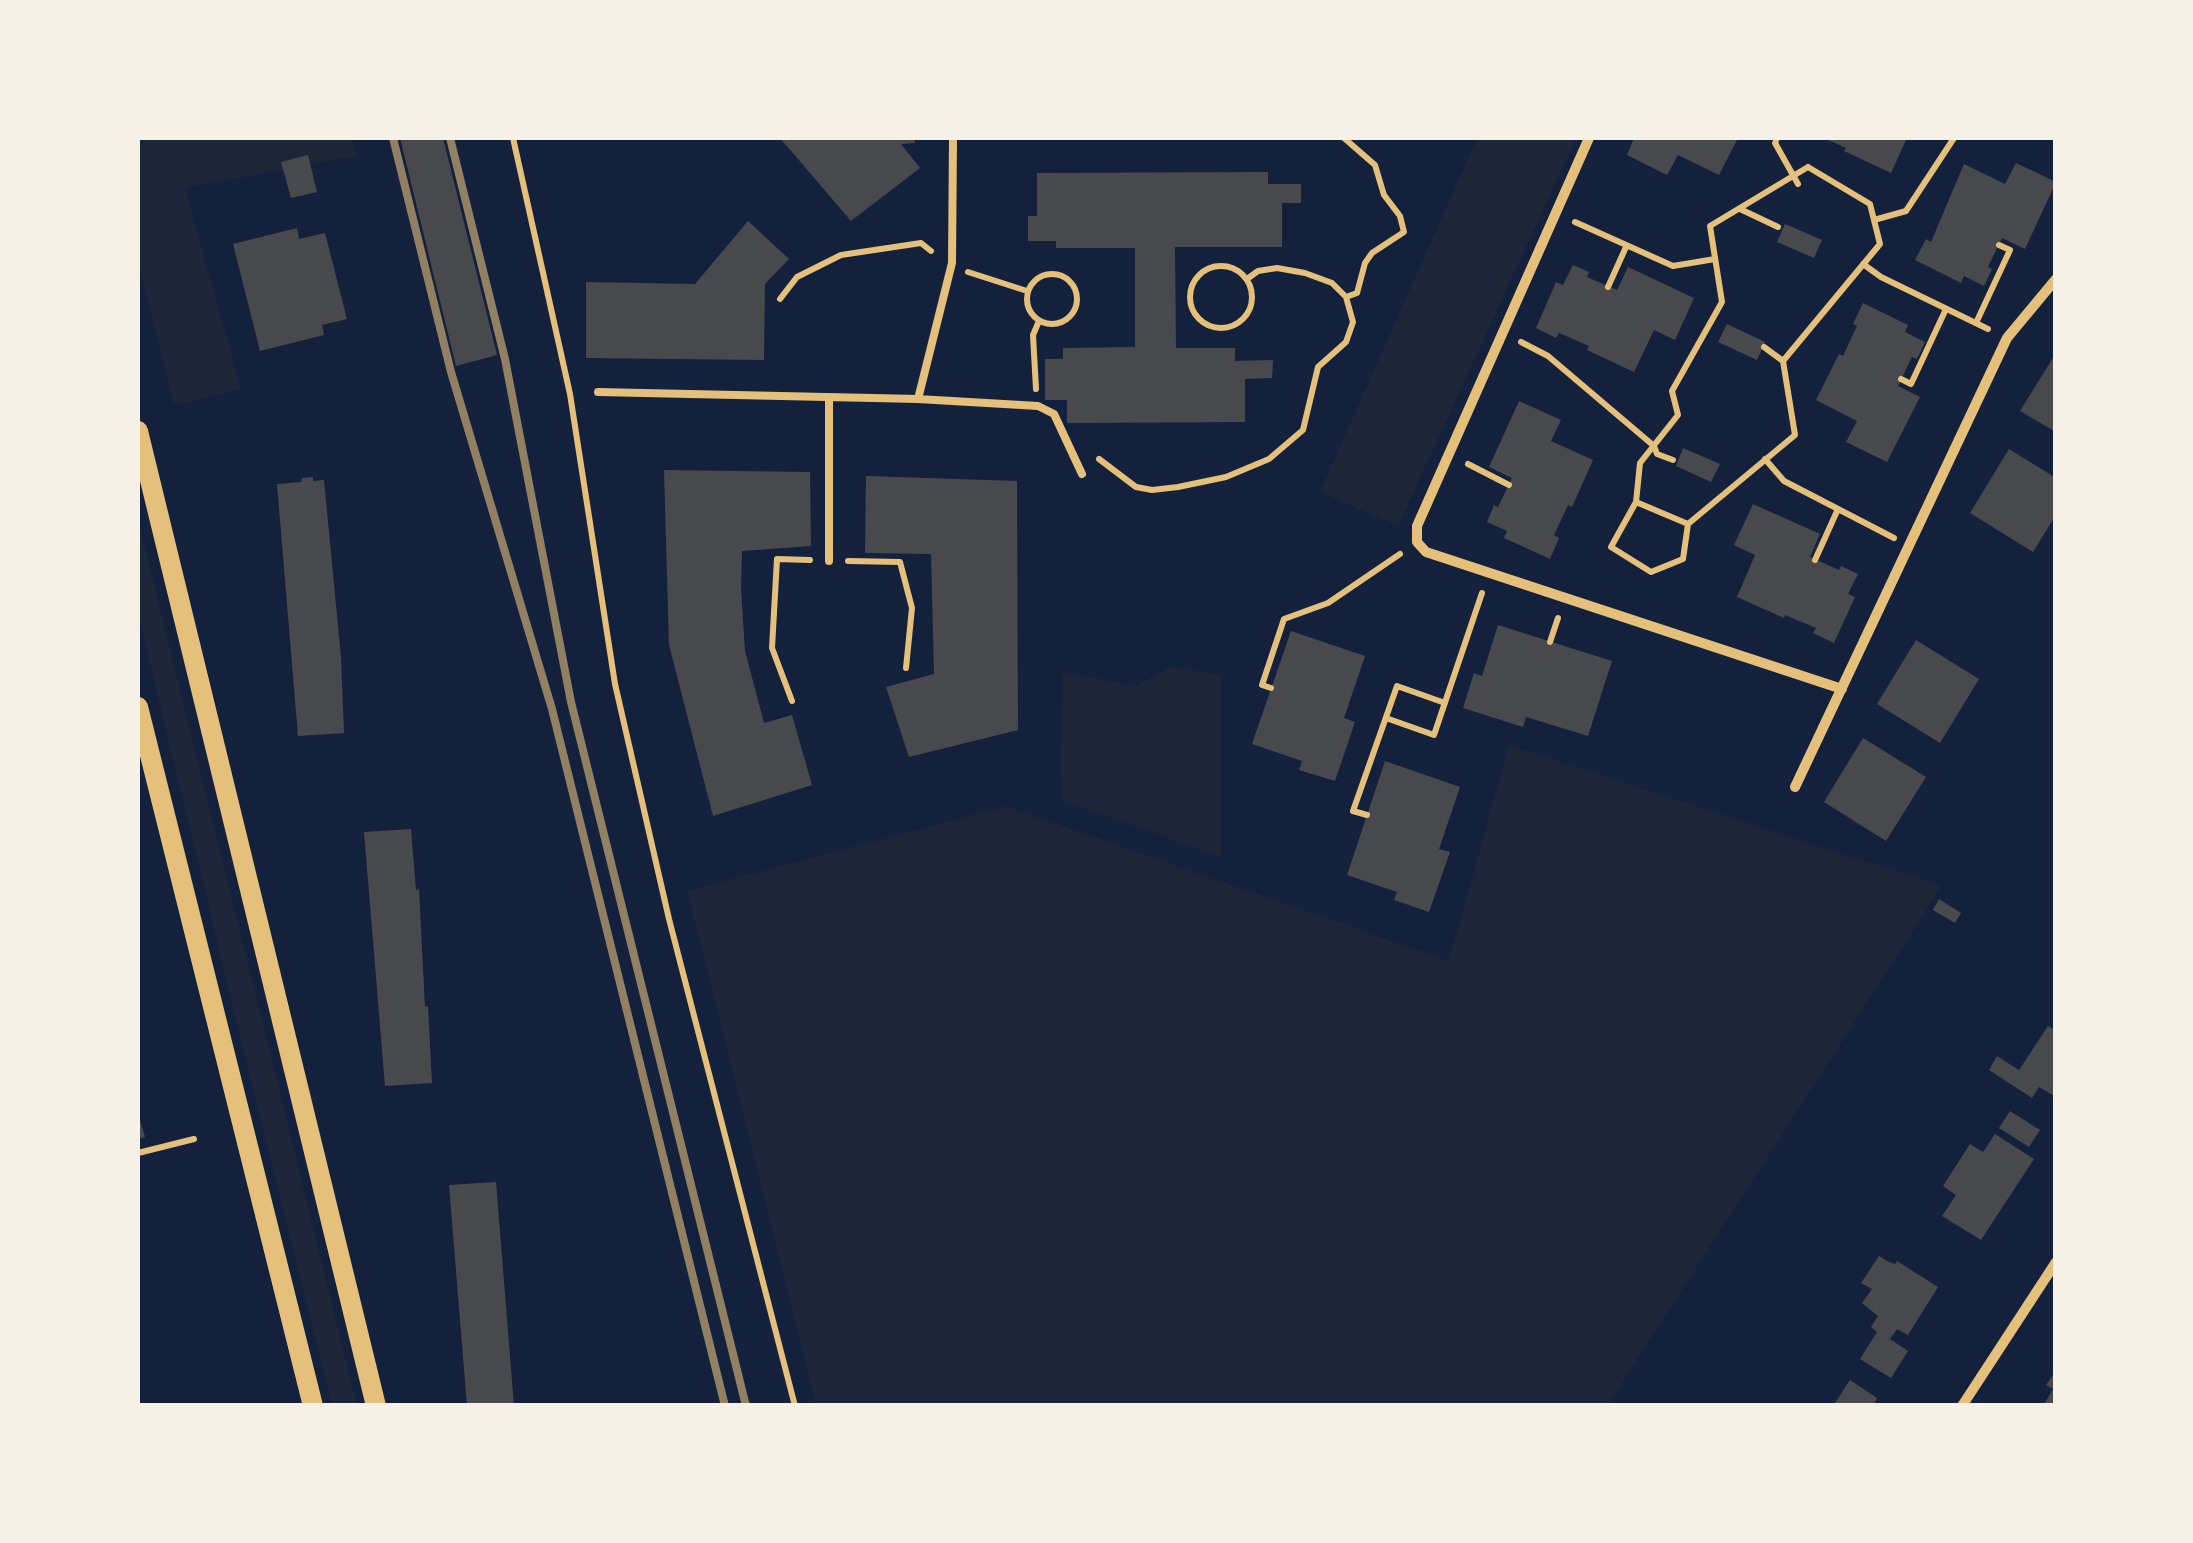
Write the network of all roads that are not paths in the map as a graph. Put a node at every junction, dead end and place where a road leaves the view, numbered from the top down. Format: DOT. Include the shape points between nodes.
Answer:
graph roads {
  1 [pos="953,138"];
  2 [pos="1588,138"];
  3 [pos="2056,279"];
  4 [pos="598,392"];
  5 [pos="829,397"];
  6 [pos="918,398"];
  7 [pos="138,431"];
  8 [pos="1082,474"];
  9 [pos="829,561"];
  10 [pos="1842,689"];
  11 [pos="138,706"];
  12 [pos="1795,788"];
  13 [pos="2056,1262"];
  14 [pos="313,1406"];
  15 [pos="376,1406"];
  16 [pos="1962,1406"];
  1 -- 6 [label="lane" via="952,263"];
  2 -- 10 [label="street" via="1417,526 1417,542 1426,552"];
  3 -- 10 [label="street" via="2007,338"];
  4 -- 5 [label="lane"];
  5 -- 6 [label="lane"];
  5 -- 9 [label="lane"];
  6 -- 8 [label="lane" via="1038,406 1054,414"];
  7 -- 15 [label="main road"];
  10 -- 12 [label="street"];
  11 -- 14 [label="main road"];
  13 -- 16 [label="street"];
}
